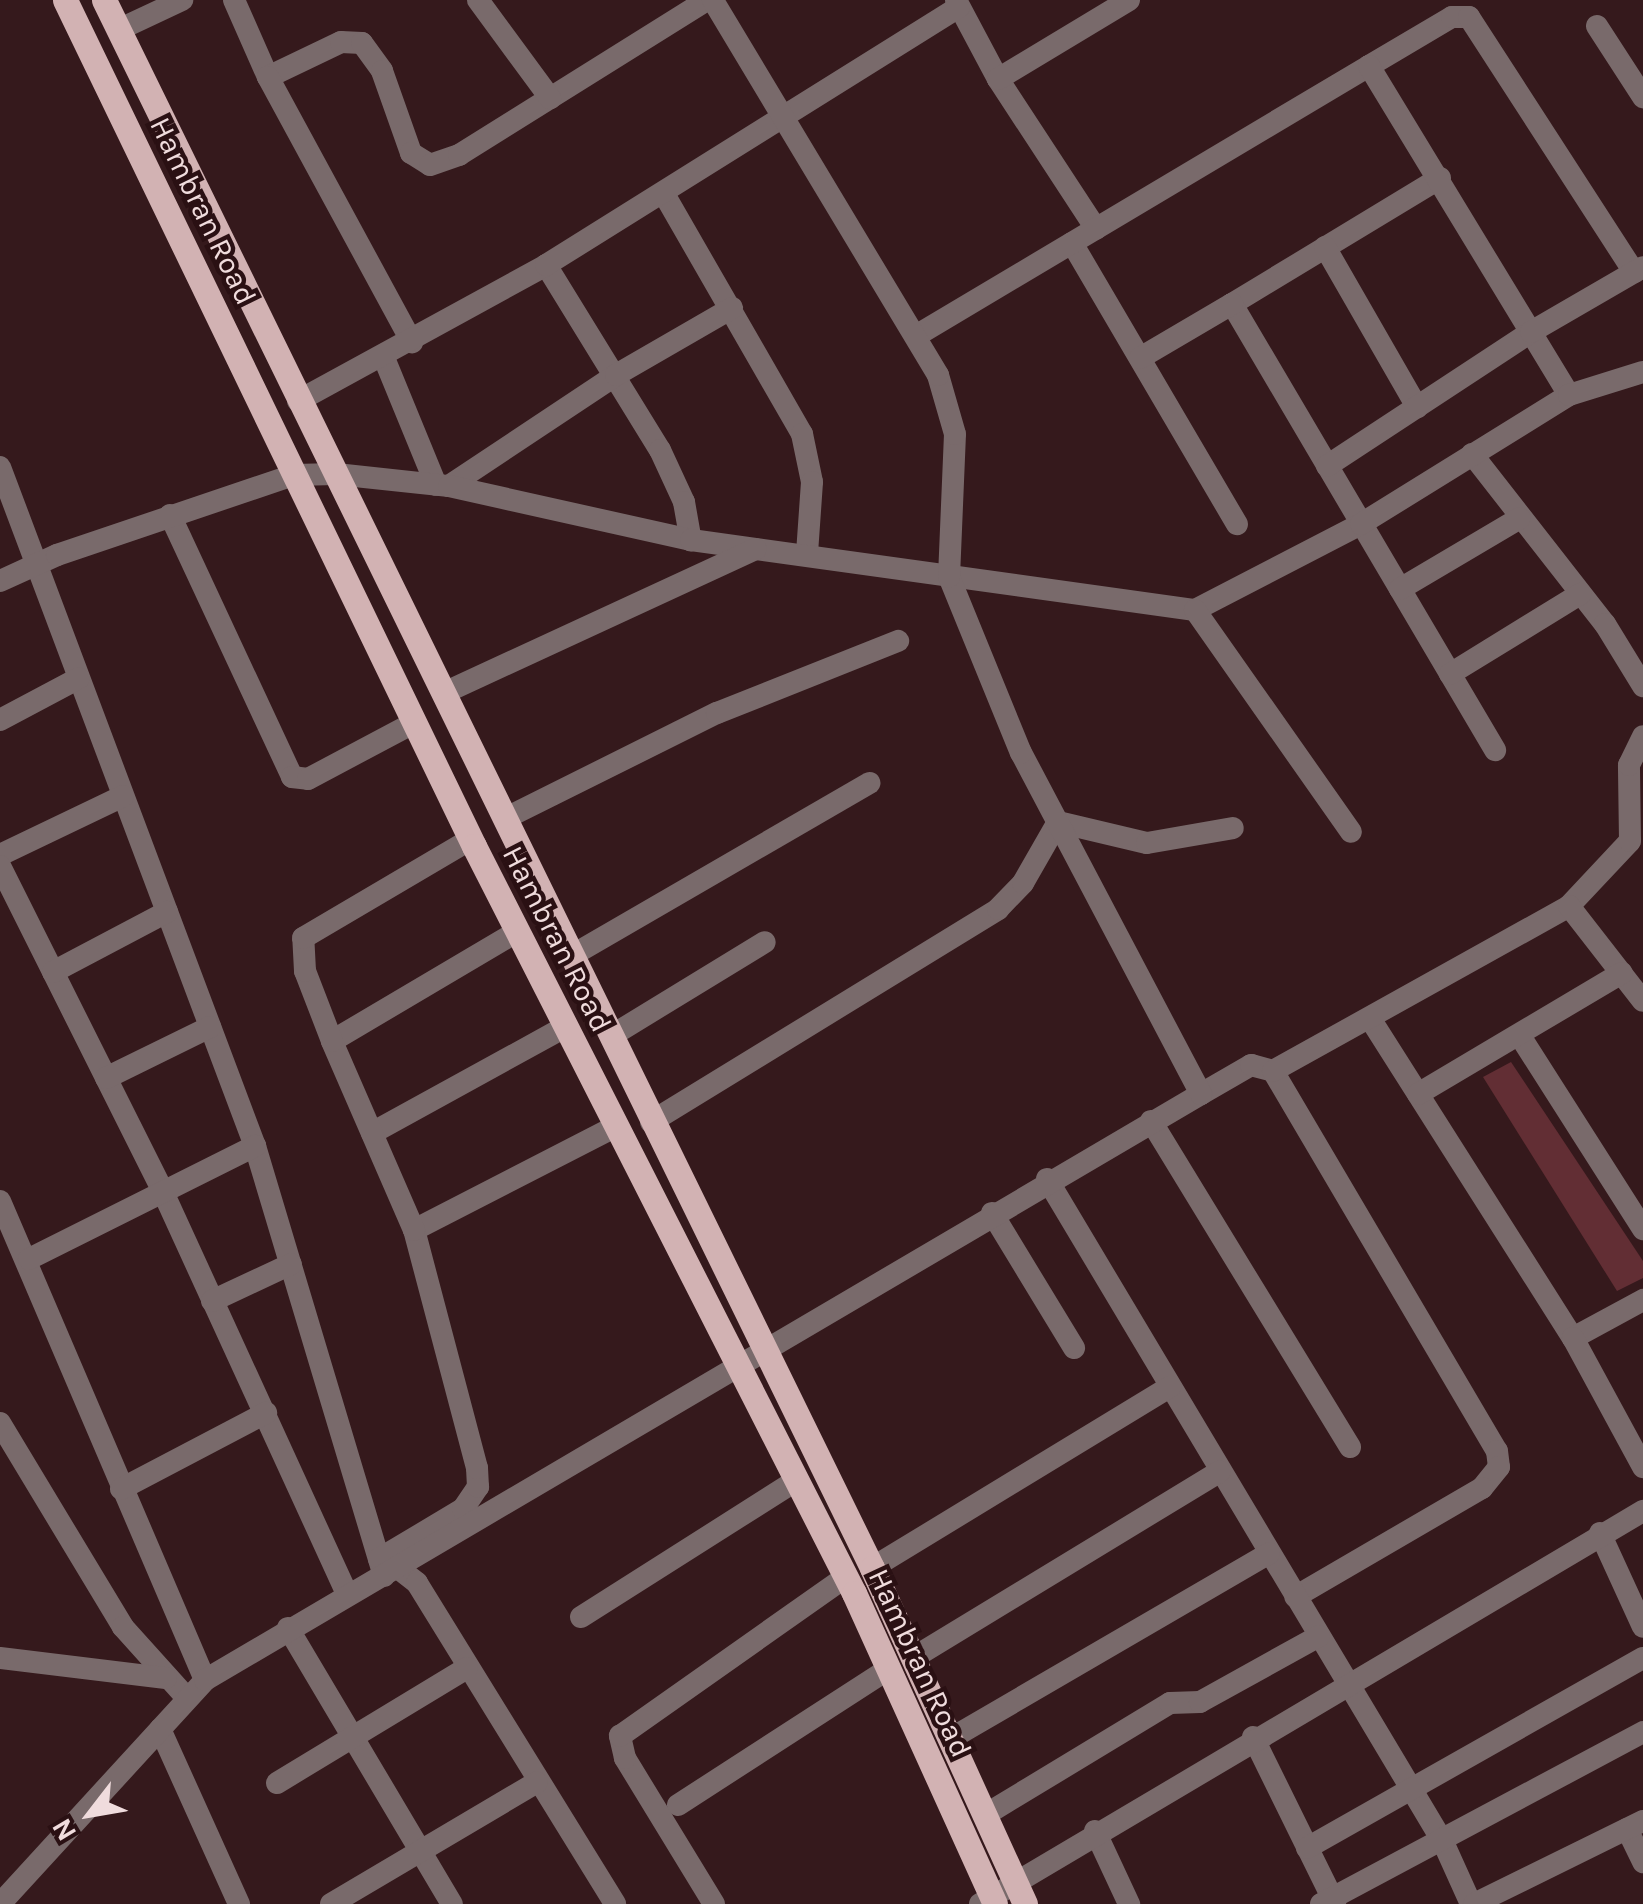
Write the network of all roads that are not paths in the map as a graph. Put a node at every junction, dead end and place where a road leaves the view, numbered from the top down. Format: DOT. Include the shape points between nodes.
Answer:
graph roads {
  1 [pos="65,0"];
  2 [pos="104,0"];
  3 [pos="182,0"];
  4 [pos="234,0"];
  5 [pos="478,0"];
  6 [pos="710,0"];
  7 [pos="1128,0"];
  8 [pos="958,3"];
  9 [pos="1597,26"];
  10 [pos="118,30"];
  11 [pos="1370,66"];
  12 [pos="268,77"];
  13 [pos="998,78"];
  14 [pos="1639,86"];
  15 [pos="550,98"];
  16 [pos="786,118"];
  17 [pos="1440,178"];
  18 [pos="664,194"];
  19 [pos="1096,229"];
  20 [pos="1072,243"];
  21 [pos="1325,247"];
  22 [pos="546,265"];
  23 [pos="1639,269"];
  24 [pos="1232,304"];
  25 [pos="732,308"];
  26 [pos="1531,332"];
  27 [pos="919,334"];
  28 [pos="412,342"];
  29 [pos="384,358"];
  30 [pos="1140,358"];
  31 [pos="1643,372"];
  32 [pos="616,375"];
  33 [pos="1568,395"];
  34 [pos="298,402"];
  35 [pos="1417,406"];
  36 [pos="1472,454"];
  37 [pos="1327,466"];
  38 [pos="0,468"];
  39 [pos="336,474"];
  40 [pos="294,475"];
  41 [pos="442,486"];
  42 [pos="170,515"];
  43 [pos="1520,518"];
  44 [pos="1237,524"];
  45 [pos="1361,524"];
  46 [pos="692,540"];
  47 [pos="758,548"];
  48 [pos="807,554"];
  49 [pos="34,564"];
  50 [pos="949,577"];
  51 [pos="0,581"];
  52 [pos="1400,589"];
  53 [pos="1580,594"];
  54 [pos="1195,610"];
  55 [pos="898,641"];
  56 [pos="1450,674"];
  57 [pos="79,678"];
  58 [pos="1643,686"];
  59 [pos="446,692"];
  60 [pos="0,720"];
  61 [pos="415,722"];
  62 [pos="1643,736"];
  63 [pos="1495,750"];
  64 [pos="868,783"];
  65 [pos="123,796"];
  66 [pos="506,818"];
  67 [pos="1058,822"];
  68 [pos="1233,828"];
  69 [pos="1351,832"];
  70 [pos="470,839"];
  71 [pos="0,855"];
  72 [pos="0,866"];
  73 [pos="1569,906"];
  74 [pos="167,912"];
  75 [pos="518,931"];
  76 [pos="765,942"];
  77 [pos="571,956"];
  78 [pos="53,972"];
  79 [pos="1622,973"];
  80 [pos="1643,1001"];
  81 [pos="1371,1020"];
  82 [pos="210,1027"];
  83 [pos="565,1027"];
  84 [pos="610,1036"];
  85 [pos="1520,1036"];
  86 [pos="332,1041"];
  87 [pos="1272,1071"];
  88 [pos="106,1078"];
  89 [pos="1201,1094"];
  90 [pos="1418,1094"];
  91 [pos="1152,1121"];
  92 [pos="651,1122"];
  93 [pos="614,1128"];
  94 [pos="372,1133"];
  95 [pos="254,1146"];
  96 [pos="1046,1180"];
  97 [pos="163,1192"];
  98 [pos="0,1201"];
  99 [pos="992,1213"];
  100 [pos="1643,1229"];
  101 [pos="414,1230"];
  102 [pos="29,1259"];
  103 [pos="291,1264"];
  104 [pos="1643,1300"];
  105 [pos="212,1301"];
  106 [pos="1572,1338"];
  107 [pos="1074,1348"];
  108 [pos="764,1354"];
  109 [pos="736,1370"];
  110 [pos="1170,1386"];
  111 [pos="266,1413"];
  112 [pos="0,1422"];
  113 [pos="1350,1447"];
  114 [pos="1643,1467"];
  115 [pos="1220,1471"];
  116 [pos="795,1481"];
  117 [pos="120,1489"];
  118 [pos="1643,1511"];
  119 [pos="1600,1534"];
  120 [pos="1269,1553"];
  121 [pos="390,1562"];
  122 [pos="872,1568"];
  123 [pos="845,1578"];
  124 [pos="347,1594"];
  125 [pos="1295,1597"];
  126 [pos="581,1617"];
  127 [pos="1643,1626"];
  128 [pos="288,1628"];
  129 [pos="1319,1636"];
  130 [pos="0,1658"];
  131 [pos="913,1658"];
  132 [pos="1643,1658"];
  133 [pos="468,1668"];
  134 [pos="888,1670"];
  135 [pos="166,1678"];
  136 [pos="205,1680"];
  137 [pos="1346,1683"];
  138 [pos="188,1698"];
  139 [pos="160,1729"];
  140 [pos="1643,1732"];
  141 [pos="1253,1737"];
  142 [pos="950,1739"];
  143 [pos="354,1740"];
  144 [pos="538,1782"];
  145 [pos="277,1783"];
  146 [pos="1408,1785"];
  147 [pos="678,1805"];
  148 [pos="985,1815"];
  149 [pos="1635,1825"];
  150 [pos="1095,1830"];
  151 [pos="1443,1842"];
  152 [pos="1307,1848"];
  153 [pos="420,1851"];
  154 [pos="1643,1862"];
  155 [pos="1020,1892"];
  156 [pos="605,1901"];
  157 [pos="988,1901"];
  158 [pos="1329,1902"];
  159 [pos="0,1904"];
  160 [pos="239,1904"];
  161 [pos="331,1904"];
  162 [pos="452,1904"];
  163 [pos="714,1904"];
  164 [pos="1128,1904"];
  165 [pos="1473,1904"];
  1 -- 40 [label="main road, Hambran Road"];
  2 -- 10 [label="main road, Hambran Road"];
  3 -- 10 [label="street"];
  4 -- 12 [label="street"];
  5 -- 15 [label="street"];
  6 -- 15 [label="street"];
  6 -- 16 [label="street"];
  7 -- 13 [label="street"];
  8 -- 13 [label="street"];
  8 -- 16 [label="street"];
  9 -- 14 [label="street"];
  10 -- 34 [label="main road, Hambran Road"];
  11 -- 17 [label="street"];
  11 -- 19 [label="street"];
  11 -- 23 [label="street" via="1452,18 1469,17"];
  12 -- 15 [label="street" via="340,42 362,43 382,72 412,154 430,165 459,155"];
  12 -- 28 [label="street"];
  13 -- 19 [label="street"];
  16 -- 18 [label="street"];
  16 -- 27 [label="street"];
  17 -- 21 [label="street"];
  17 -- 26 [label="street"];
  18 -- 22 [label="street"];
  18 -- 25 [label="street"];
  19 -- 20 [label="street"];
  20 -- 27 [label="street"];
  20 -- 30 [label="street"];
  21 -- 24 [label="street"];
  21 -- 35 [label="street"];
  22 -- 28 [label="street"];
  22 -- 32 [label="street"];
  23 -- 26 [label="street"];
  24 -- 30 [label="street"];
  24 -- 37 [label="street"];
  25 -- 32 [label="street"];
  25 -- 48 [label="street" via="802,434 812,482"];
  26 -- 33 [label="street"];
  26 -- 35 [label="street"];
  27 -- 50 [label="street" via="954,434"];
  28 -- 29 [label="street"];
  29 -- 34 [label="street"];
  29 -- 41 [label="street"];
  30 -- 44 [label="street"];
  31 -- 33 [label="street"];
  32 -- 41 [label="street"];
  32 -- 46 [label="street" via="676,482"];
  33 -- 36 [label="street"];
  34 -- 39 [label="main road, Hambran Road"];
  35 -- 37 [label="street"];
  36 -- 43 [label="street"];
  36 -- 45 [label="street"];
  37 -- 45 [label="street"];
  38 -- 49 [label="street"];
  39 -- 40 [label="street"];
  39 -- 41 [label="street"];
  39 -- 59 [label="main road, Hambran Road"];
  40 -- 42 [label="street"];
  40 -- 61 [label="main road, Hambran Road"];
  41 -- 46 [label="street"];
  42 -- 49 [label="street"];
  42 -- 61 [label="street" via="292,778 308,780"];
  43 -- 52 [label="street"];
  43 -- 53 [label="street"];
  45 -- 52 [label="street"];
  45 -- 54 [label="street"];
  46 -- 47 [label="street"];
  47 -- 48 [label="street"];
  47 -- 59 [label="street"];
  48 -- 50 [label="street"];
  49 -- 51 [label="street"];
  49 -- 57 [label="street"];
  50 -- 54 [label="street"];
  50 -- 67 [label="street" via="1021,753"];
  52 -- 56 [label="street"];
  53 -- 56 [label="street"];
  53 -- 58 [label="street"];
  54 -- 69 [label="street"];
  55 -- 66 [label="street" via="700,720"];
  56 -- 63 [label="street"];
  57 -- 60 [label="street"];
  57 -- 65 [label="street"];
  59 -- 66 [label="main road, Hambran Road"];
  61 -- 70 [label="main road, Hambran Road"];
  62 -- 73 [label="street" via="1629,765 1630,841"];
  64 -- 77 [label="street"];
  65 -- 71 [label="street"];
  65 -- 74 [label="street"];
  66 -- 77 [label="main road, Hambran Road"];
  67 -- 68 [label="street" via="1160,844"];
  67 -- 89 [label="street"];
  67 -- 92 [label="street" via="1022,883 998,908"];
  70 -- 75 [label="main road, Hambran Road"];
  70 -- 86 [label="street" via="303,938 305,971"];
  72 -- 78 [label="street"];
  73 -- 79 [label="street"];
  73 -- 81 [label="street"];
  74 -- 78 [label="street"];
  74 -- 82 [label="street"];
  75 -- 83 [label="main road, Hambran Road"];
  75 -- 86 [label="street"];
  76 -- 84 [label="street"];
  77 -- 84 [label="main road, Hambran Road"];
  78 -- 88 [label="street"];
  79 -- 80 [label="street"];
  79 -- 85 [label="street"];
  81 -- 87 [label="street"];
  81 -- 90 [label="street"];
  82 -- 88 [label="street"];
  82 -- 95 [label="street"];
  83 -- 93 [label="main road, Hambran Road"];
  83 -- 94 [label="street"];
  84 -- 92 [label="main road, Hambran Road"];
  85 -- 90 [label="street"];
  85 -- 100 [label="street"];
  86 -- 94 [label="street"];
  87 -- 89 [label="street" via="1251,1064"];
  87 -- 125 [label="street" via="1497,1451 1499,1466 1482,1488"];
  88 -- 97 [label="street"];
  89 -- 91 [label="street"];
  90 -- 106 [label="street"];
  91 -- 96 [label="street"];
  91 -- 113 [label="street"];
  92 -- 108 [label="main road, Hambran Road"];
  93 -- 101 [label="street"];
  93 -- 109 [label="main road, Hambran Road"];
  94 -- 101 [label="street"];
  95 -- 97 [label="street"];
  95 -- 103 [label="street"];
  96 -- 99 [label="street"];
  96 -- 110 [label="street"];
  97 -- 102 [label="street"];
  97 -- 105 [label="street"];
  98 -- 102 [label="street"];
  99 -- 107 [label="street"];
  99 -- 108 [label="street"];
  101 -- 121 [label="street" via="474,1450 478,1487 463,1509"];
  102 -- 117 [label="street"];
  103 -- 105 [label="street"];
  103 -- 121 [label="street"];
  104 -- 106 [label="street"];
  105 -- 111 [label="street"];
  106 -- 114 [label="street"];
  108 -- 109 [label="street"];
  108 -- 122 [label="main road, Hambran Road"];
  109 -- 116 [label="main road, Hambran Road"];
  109 -- 121 [label="street" via="428,1550"];
  110 -- 115 [label="street"];
  110 -- 122 [label="street"];
  111 -- 117 [label="street"];
  111 -- 124 [label="street"];
  112 -- 135 [label="street" via="123,1627"];
  115 -- 120 [label="street"];
  115 -- 131 [label="street"];
  116 -- 123 [label="main road, Hambran Road"];
  116 -- 126 [label="street"];
  117 -- 136 [label="street"];
  118 -- 119 [label="street"];
  119 -- 127 [label="street"];
  119 -- 137 [label="street"];
  120 -- 125 [label="street"];
  120 -- 142 [label="street"];
  121 -- 124 [label="street"];
  121 -- 133 [label="street" via="417,1584"];
  122 -- 131 [label="main road, Hambran Road"];
  123 -- 134 [label="main road, Hambran Road"];
  123 -- 163 [label="street" via="620,1736 624,1758"];
  124 -- 128 [label="street"];
  125 -- 129 [label="street"];
  128 -- 136 [label="street"];
  128 -- 143 [label="street"];
  129 -- 137 [label="street"];
  129 -- 148 [label="street" via="1200,1702 1170,1704"];
  130 -- 135 [label="street"];
  131 -- 142 [label="main road, Hambran Road"];
  132 -- 146 [label="street"];
  133 -- 143 [label="street"];
  133 -- 144 [label="street"];
  134 -- 147 [label="street"];
  134 -- 157 [label="main road, Hambran Road"];
  135 -- 138 [label="street"];
  136 -- 138 [label="street"];
  137 -- 141 [label="street"];
  137 -- 146 [label="street"];
  138 -- 139 [label="street"];
  139 -- 159 [label="street"];
  139 -- 160 [label="street"];
  140 -- 151 [label="street"];
  141 -- 150 [label="street"];
  141 -- 152 [label="street"];
  142 -- 148 [label="main road, Hambran Road"];
  143 -- 145 [label="street"];
  143 -- 153 [label="street"];
  144 -- 153 [label="street"];
  144 -- 156 [label="street"];
  146 -- 151 [label="street"];
  146 -- 152 [label="street"];
  148 -- 155 [label="main road, Hambran Road"];
  149 -- 154 [label="street"];
  149 -- 165 [label="street"];
  150 -- 155 [label="street"];
  150 -- 164 [label="street"];
  151 -- 158 [label="street"];
  151 -- 165 [label="street"];
  152 -- 158 [label="street"];
  153 -- 161 [label="street"];
  153 -- 162 [label="street"];
  155 -- 157 [label="street"];
}
